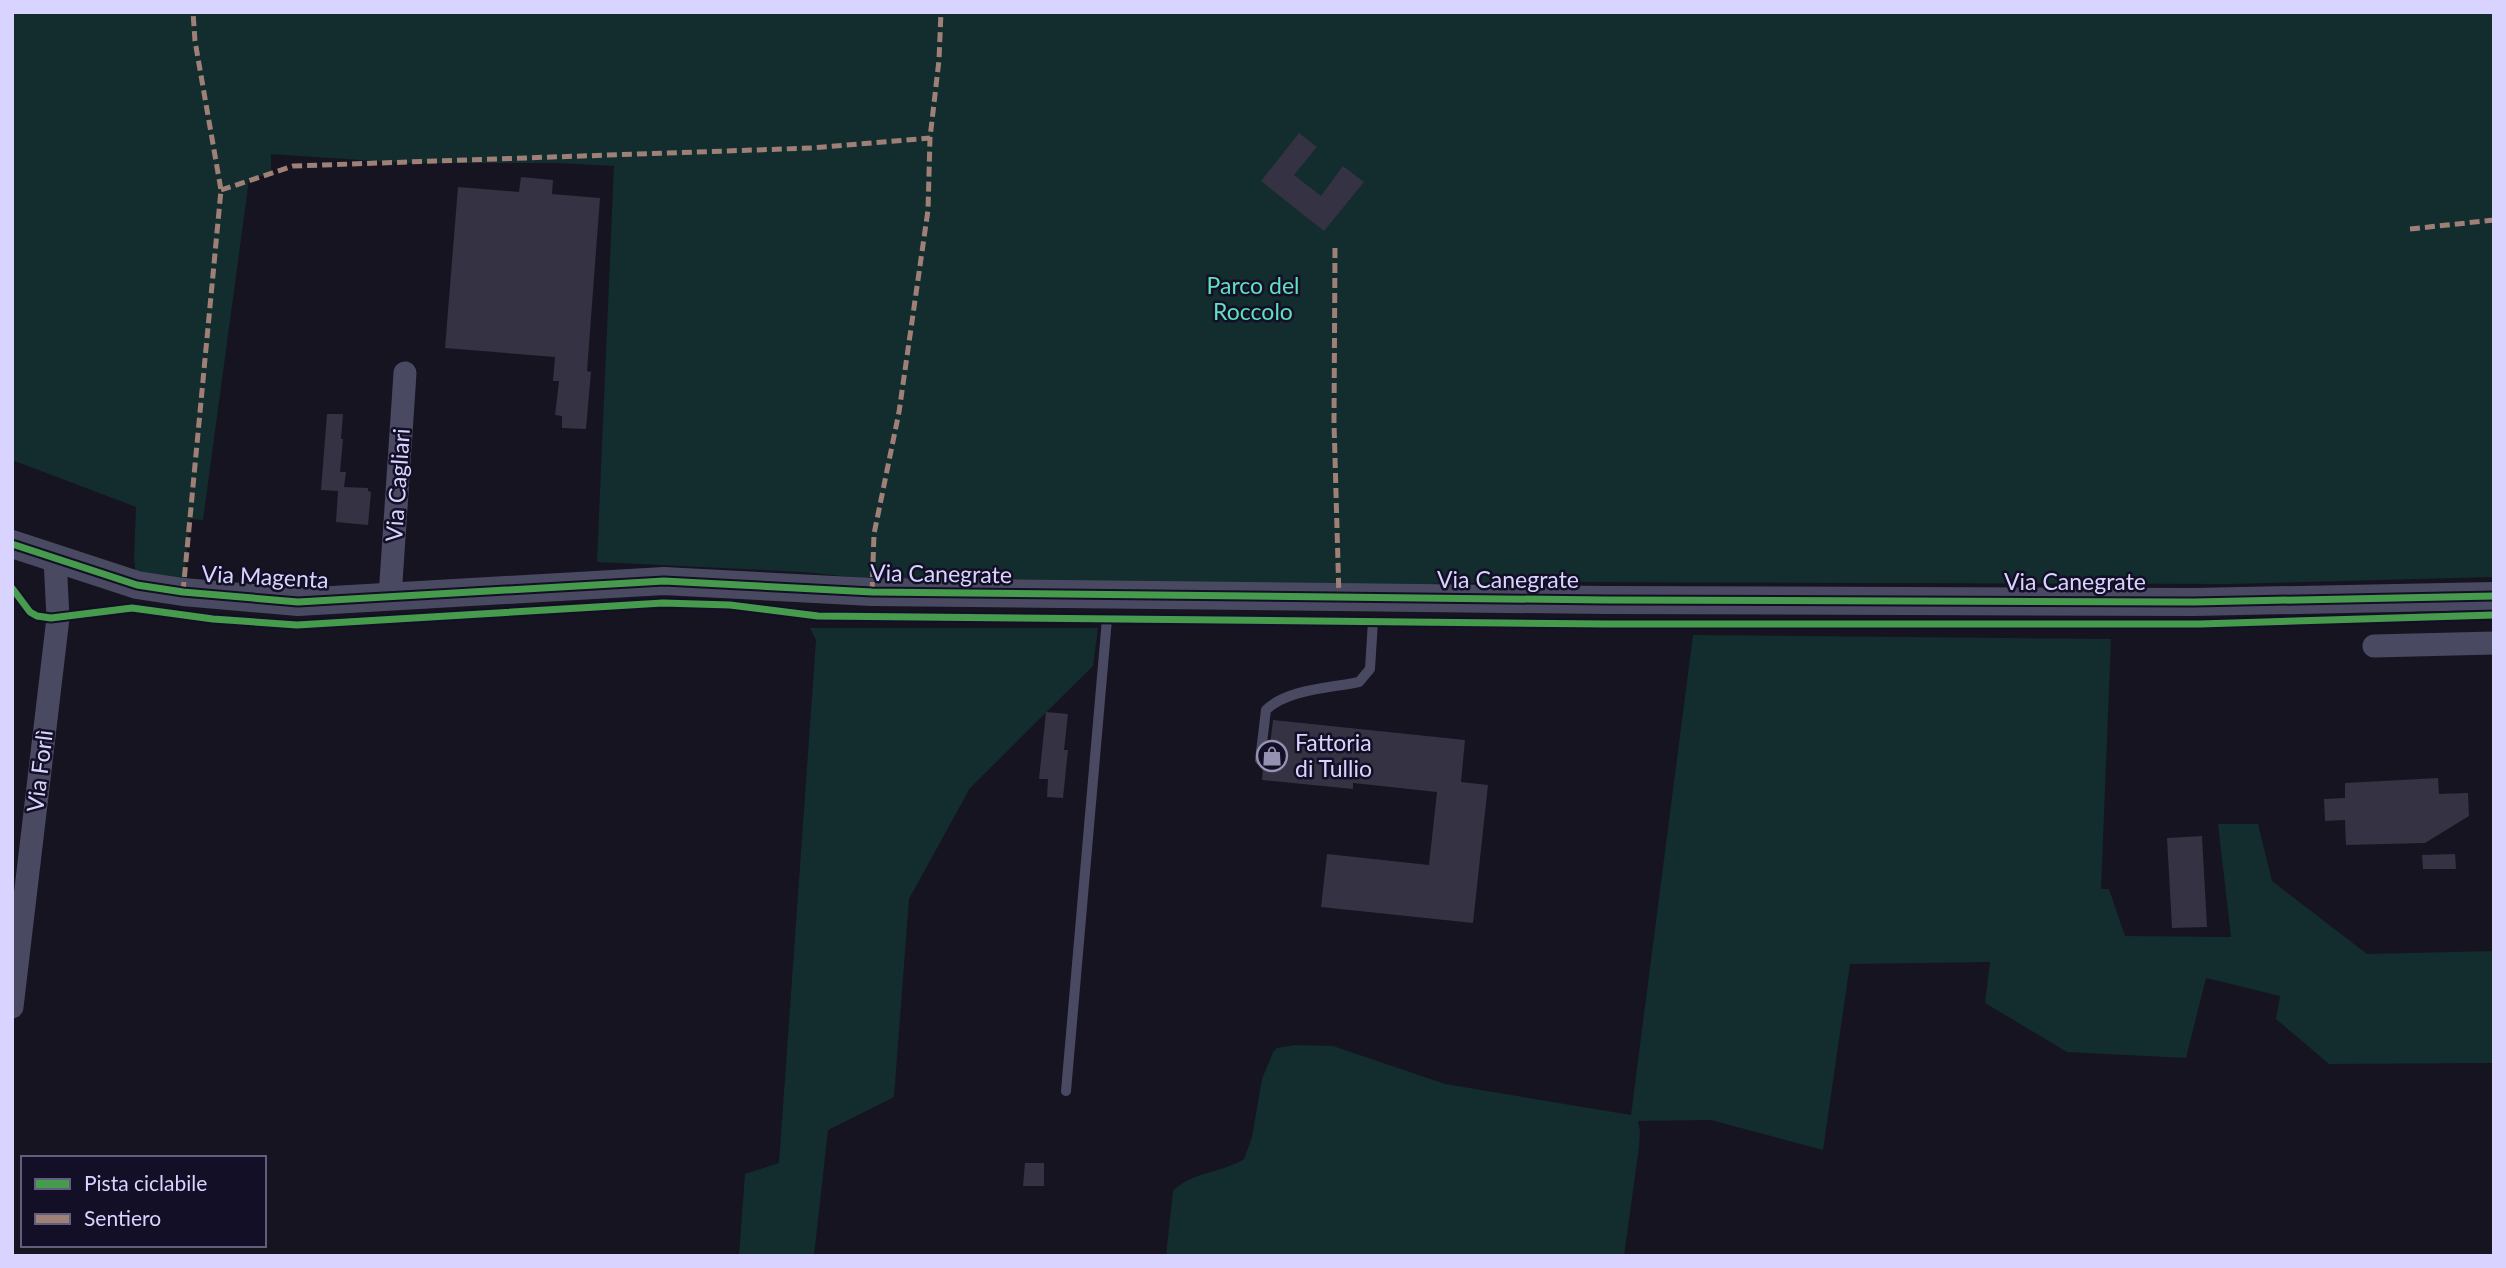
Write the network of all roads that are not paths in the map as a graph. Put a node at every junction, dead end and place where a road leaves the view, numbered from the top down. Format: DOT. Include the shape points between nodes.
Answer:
graph roads {
  1 [pos="405,373"];
  2 [pos="12,544"];
  3 [pos="67,563"];
  4 [pos="522,589"];
  5 [pos="2494,596"];
  6 [pos="390,597"];
  7 [pos="1107,619"];
  8 [pos="1373,621"];
  9 [pos="2494,643"];
  10 [pos="2374,646"];
  11 [pos="1260,760"];
  12 [pos="12,1007"];
  13 [pos="1066,1091"];
  1 -- 6 [label="street, Via Cagliari"];
  2 -- 3 [label="street, Via Magenta"];
  3 -- 6 [label="street, Via Magenta" via="137,585 183,592 298,602"];
  3 -- 12 [label="street, Via Forlì"];
  4 -- 5 [label="street, Via Canegrate" via="664,581 872,592 1539,600 2194,602"];
  4 -- 6 [label="street, Via Magenta"];
  7 -- 13 [label="lane"];
  8 -- 11 [label="lane" via="1370,669 1359,682 1284,696 1272,705 1266,710"];
  9 -- 10 [label="street"];
}
